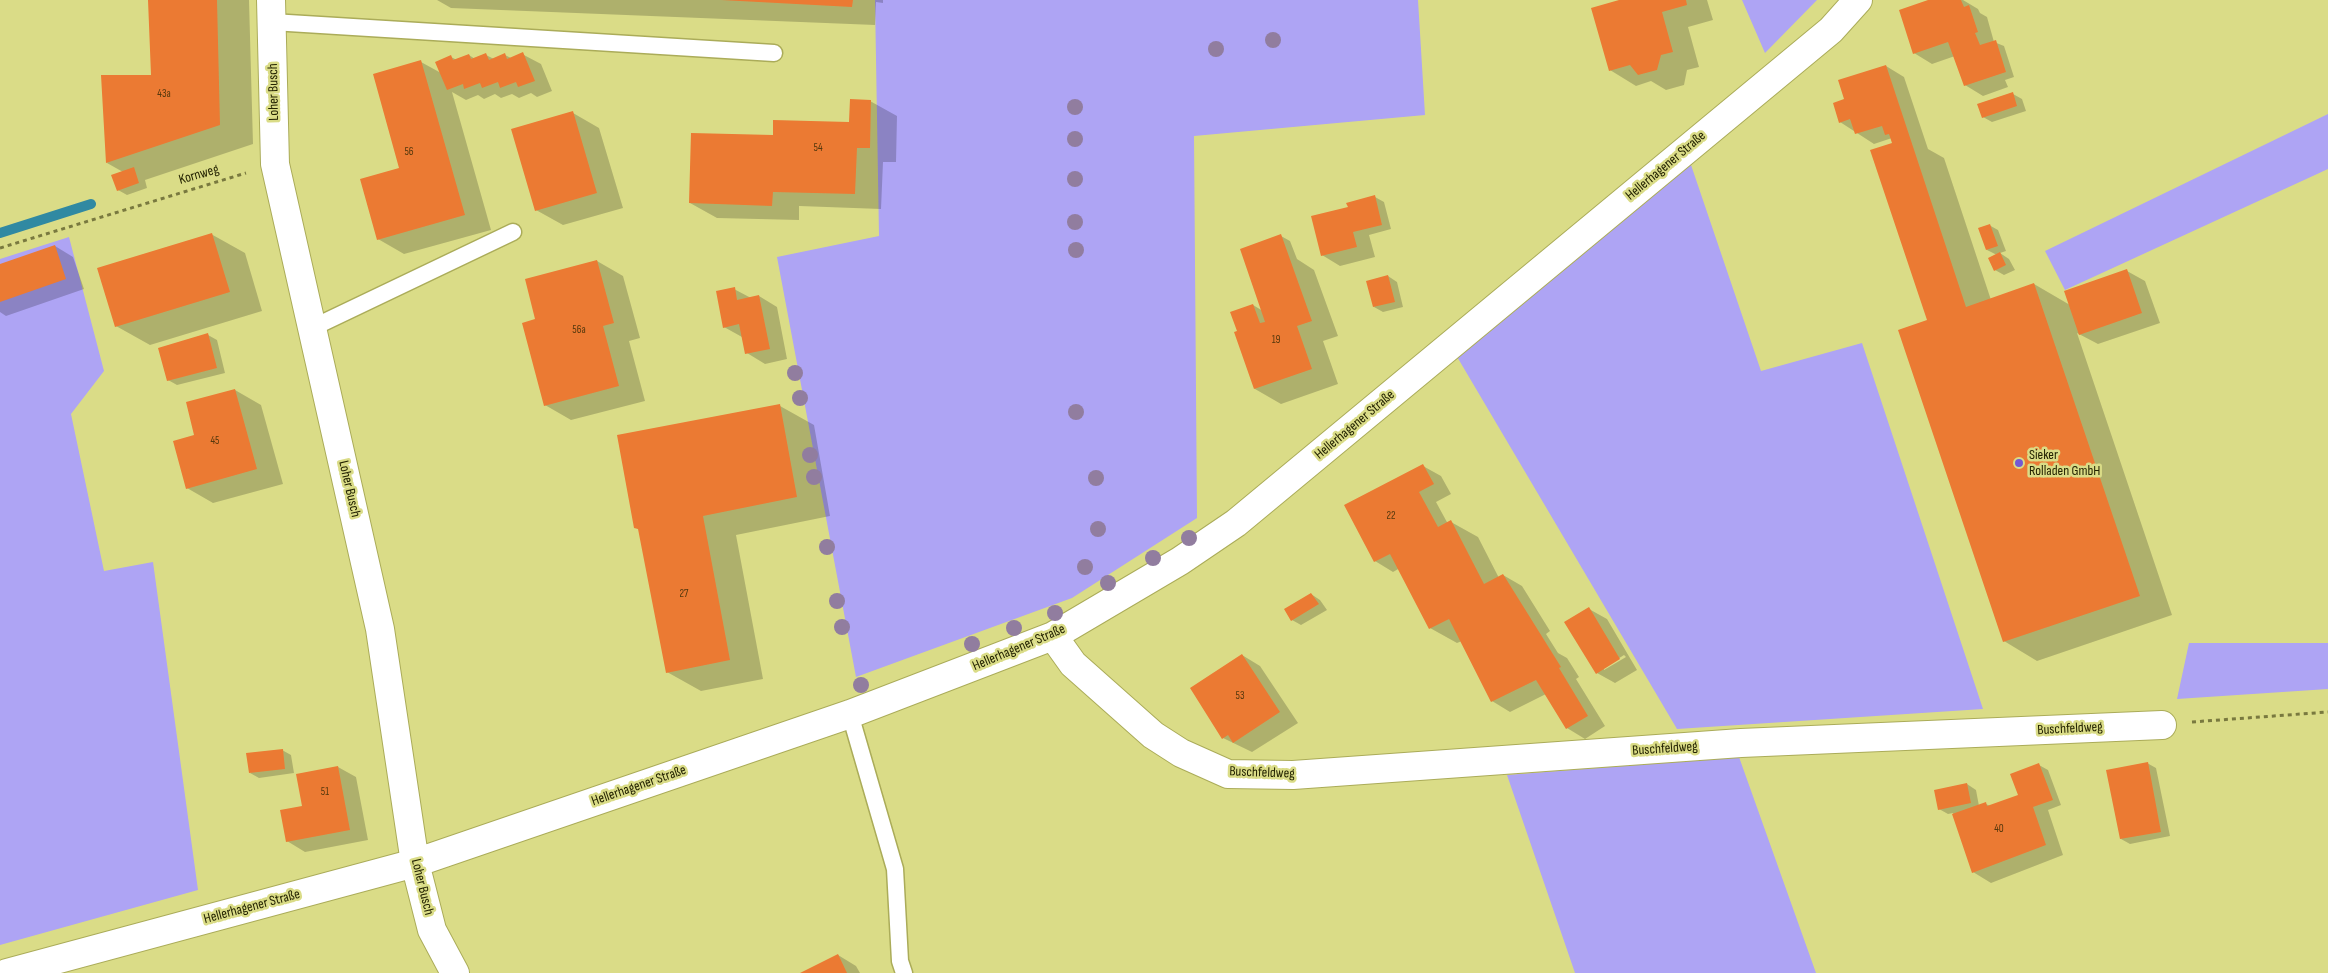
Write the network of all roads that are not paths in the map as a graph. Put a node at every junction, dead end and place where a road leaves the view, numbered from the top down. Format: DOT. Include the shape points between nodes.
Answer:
graph roads {
  1 [pos="1858,0"];
  2 [pos="272,11"];
  3 [pos="774,52"];
  4 [pos="513,232"];
  5 [pos="312,328"];
  6 [pos="1054,636"];
  7 [pos="850,714"];
  8 [pos="2162,725"];
  9 [pos="415,863"];
  10 [pos="7,973"];
  11 [pos="455,973"];
  12 [pos="904,973"];
  1 -- 6 [label="street, Hellerhagener Straße" via="1831,30 1236,523 1180,561"];
  2 -- 3 [label="lane"];
  2 -- 5 [label="street, Loher Busch" via="275,164"];
  4 -- 5 [label="lane"];
  5 -- 9 [label="street, Loher Busch" via="380,629"];
  6 -- 7 [label="street, Hellerhagener Straße"];
  6 -- 8 [label="street, Buschfeldweg" via="1073,664 1153,735 1228,774 1293,775 1741,743"];
  7 -- 9 [label="street, Hellerhagener Straße"];
  7 -- 12 [label="lane" via="895,869 900,961"];
  9 -- 10 [label="street, Hellerhagener Straße"];
  9 -- 11 [label="street, Loher Busch" via="432,930"];
}
